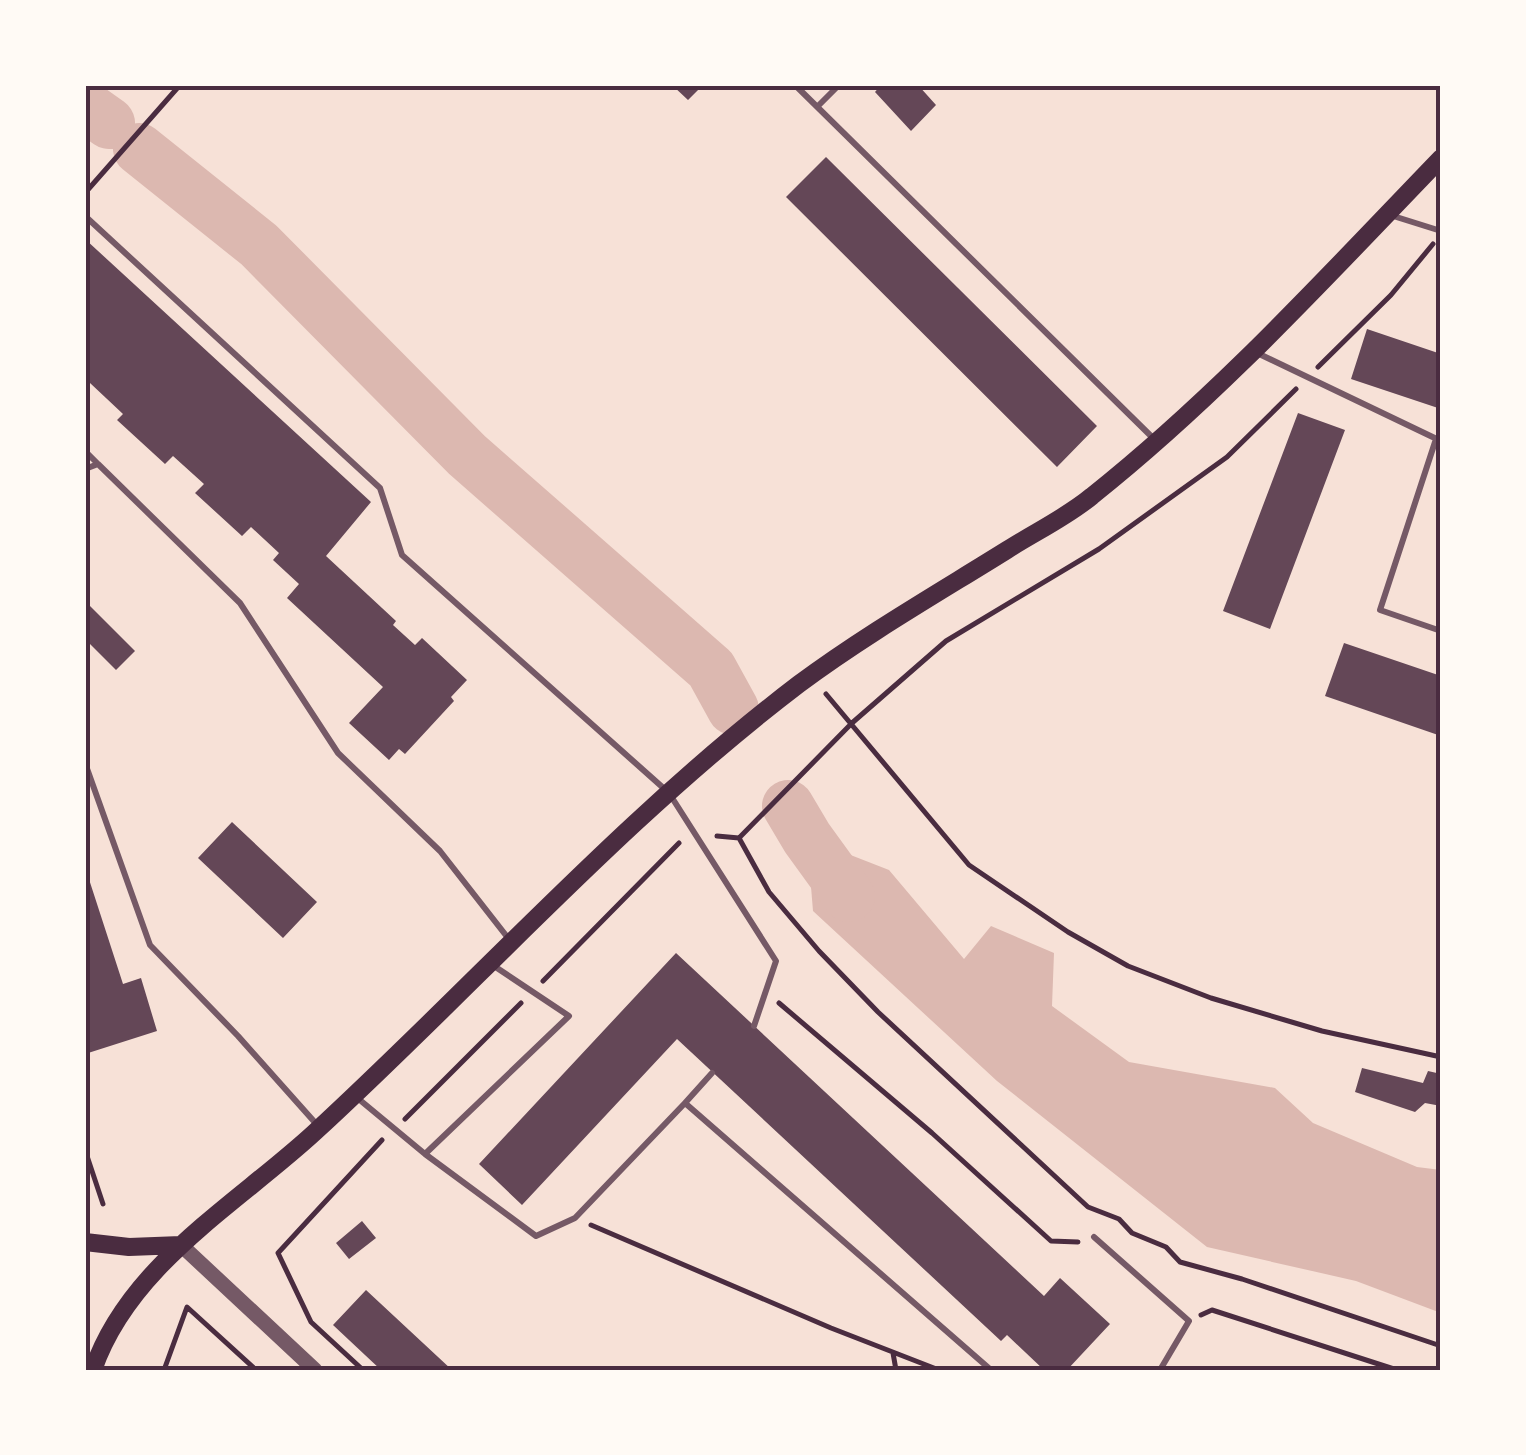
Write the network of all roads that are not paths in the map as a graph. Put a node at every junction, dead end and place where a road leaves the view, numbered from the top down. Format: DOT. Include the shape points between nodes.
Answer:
graph roads {
  1 [pos="795,85"];
  2 [pos="839,85"];
  3 [pos="817,107"];
  4 [pos="1441,158"];
  5 [pos="1387,214"];
  6 [pos="85,216"];
  7 [pos="1439,235"];
  8 [pos="1254,351"];
  9 [pos="1439,440"];
  10 [pos="1156,442"];
  11 [pos="85,452"];
  12 [pos="98,464"];
  13 [pos="85,469"];
  14 [pos="1441,632"];
  15 [pos="85,763"];
  16 [pos="669,793"];
  17 [pos="511,941"];
  18 [pos="488,962"];
  19 [pos="754,1026"];
  20 [pos="712,1072"];
  21 [pos="354,1096"];
  22 [pos="685,1103"];
  23 [pos="320,1128"];
  24 [pos="425,1154"];
  25 [pos="1094,1238"];
  26 [pos="85,1242"];
  27 [pos="181,1245"];
  28 [pos="93,1370"];
  29 [pos="315,1370"];
  30 [pos="991,1370"];
  31 [pos="1160,1370"];
  1 -- 3 [label="lane"];
  2 -- 3 [label="lane"];
  3 -- 10 [label="lane"];
  4 -- 5 [label="main road"];
  5 -- 7 [label="lane"];
  5 -- 8 [label="main road"];
  6 -- 16 [label="lane" via="380,488 402,555"];
  8 -- 9 [label="lane"];
  8 -- 10 [label="main road"];
  9 -- 14 [label="lane" via="1380,610"];
  10 -- 16 [label="main road" via="1088,500 810,677"];
  11 -- 12 [label="lane"];
  12 -- 13 [label="lane"];
  12 -- 17 [label="lane" via="240,603 338,753 440,850"];
  15 -- 23 [label="lane" via="150,946"];
  16 -- 17 [label="main road"];
  16 -- 19 [label="lane" via="776,961"];
  17 -- 18 [label="main road"];
  18 -- 21 [label="main road"];
  18 -- 24 [label="lane" via="570,1016"];
  20 -- 22 [label="lane"];
  21 -- 23 [label="main road"];
  21 -- 24 [label="lane"];
  22 -- 24 [label="lane" via="575,1218 536,1236"];
  22 -- 30 [label="lane"];
  23 -- 27 [label="main road"];
  25 -- 31 [label="lane" via="1190,1321"];
  26 -- 27 [label="main road"];
  27 -- 28 [label="main road" via="131,1300"];
  27 -- 29 [label="street"];
}
